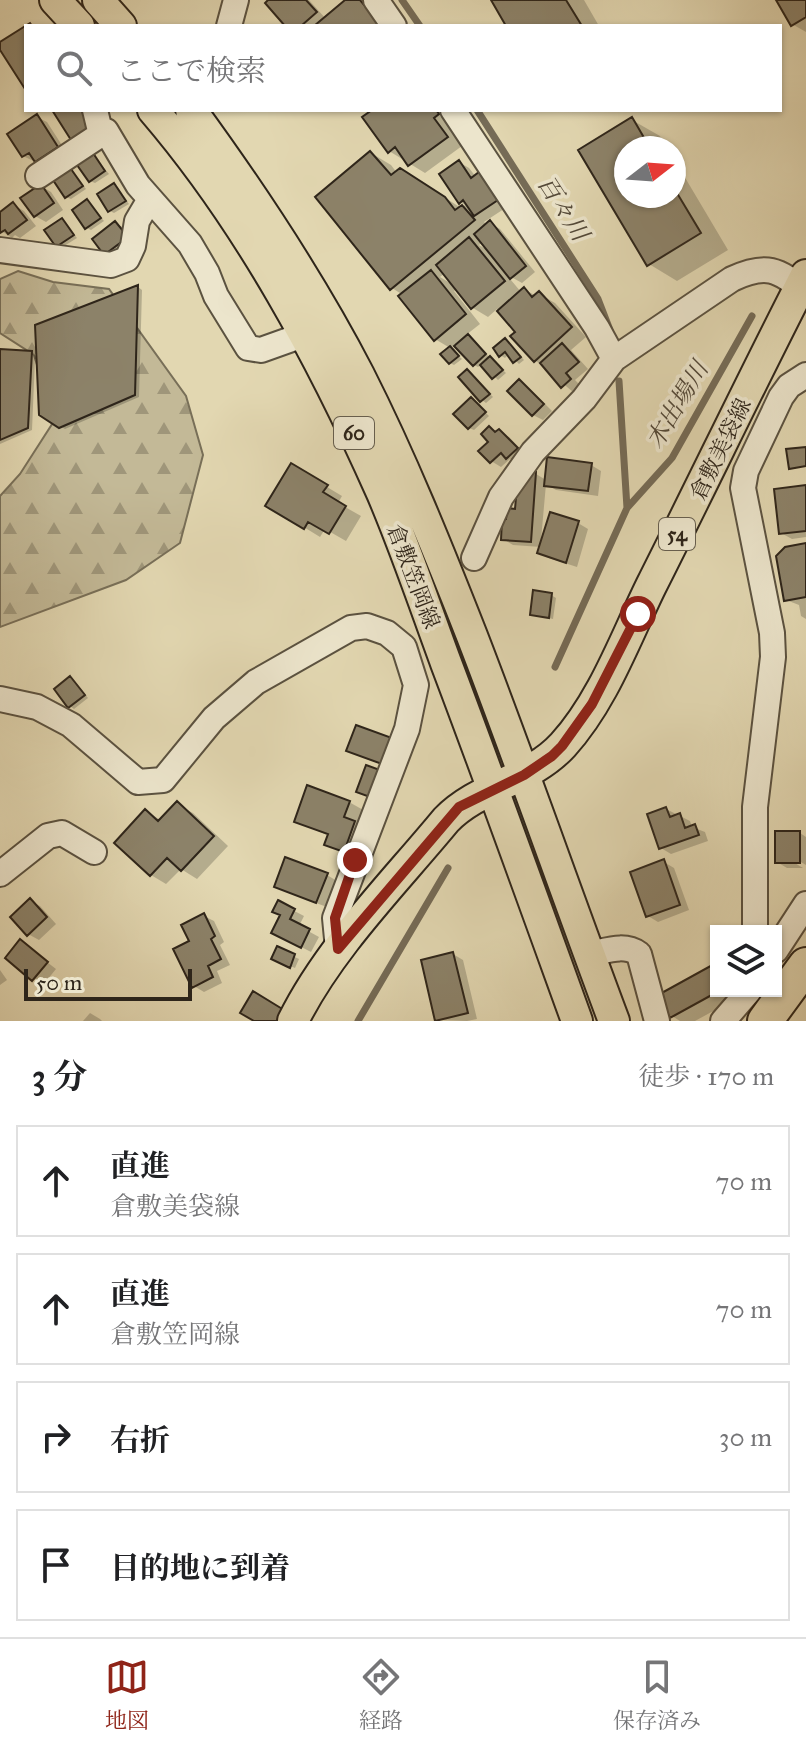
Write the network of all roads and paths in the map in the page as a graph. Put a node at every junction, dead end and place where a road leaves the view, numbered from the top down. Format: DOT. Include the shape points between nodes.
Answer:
graph roads {
  1 [pos="55,0"];
  2 [pos="98,0"];
  3 [pos="236,0"];
  4 [pos="376,0"];
  5 [pos="77,24"];
  6 [pos="119,24"];
  7 [pos="230,24"];
  8 [pos="393,24"];
  9 [pos="95,112"];
  10 [pos="154,112"];
  11 [pos="192,112"];
  12 [pos="454,112"];
  13 [pos="101,135"];
  14 [pos="38,176"];
  15 [pos="150,199"];
  16 [pos="0,250"];
  17 [pos="804,285"];
  18 [pos="303,335"];
  19 [pos="614,359"];
  20 [pos="806,375"];
  21 [pos="474,558"];
  22 [pos="0,699"];
  23 [pos="524,775"];
  24 [pos="493,789"];
  25 [pos="94,852"];
  26 [pos="0,874"];
  27 [pos="806,904"];
  28 [pos="755,925"];
  29 [pos="782,941"];
  30 [pos="338,949"];
  31 [pos="589,954"];
  32 [pos="806,965"];
  33 [pos="744,997"];
  34 [pos="293,1021"];
  35 [pos="577,1021"];
  36 [pos="614,1021"];
  37 [pos="657,1021"];
  38 [pos="723,1021"];
  39 [pos="765,1021"];
  1 -- 5 [label="main road"];
  2 -- 6 [label="main road"];
  3 -- 7 [label="street"];
  4 -- 8 [label="street"];
  9 -- 13 [label="street"];
  10 -- 18 [label="main road, 倉敷笠岡線 / 60" via="227,209"];
  11 -- 23 [label="main road, 倉敷笠岡線 / 60" via="285,246 358,375 434,538"];
  12 -- 19 [label="street"];
  13 -- 14 [label="street"];
  13 -- 15 [label="street" via="110,134"];
  15 -- 16 [label="street" via="137,221 127,259 111,265"];
  15 -- 18 [label="street" via="190,244 248,348 261,350"];
  17 -- 19 [label="street" via="777,270 752,270"];
  17 -- 23 [label="main road, 倉敷美袋線 / 54" via="592,704 562,746"];
  18 -- 24 [label="main road, 倉敷笠岡線 / 60" via="383,496"];
  19 -- 21 [label="street" via="501,497"];
  20 -- 28 [label="street" via="781,397 743,488 773,657 755,807"];
  22 -- 30 [label="street" via="37,707 71,725 138,782 163,780 214,718 256,682 351,628 367,626 387,633 404,647 416,685 407,729 335,918"];
  23 -- 24 [label="main road, 倉敷美袋線 / 54"];
  23 -- 31 [label="main road"];
  24 -- 30 [label="main road" via="446,820"];
  24 -- 35 [label="main road"];
  25 -- 26 [label="street" via="62,833 48,836"];
  27 -- 29 [label="street"];
  30 -- 34 [label="main road"];
  31 -- 36 [label="main road"];
  31 -- 37 [label="street" via="621,948 639,954"];
  32 -- 39 [label="highway"];
  33 -- 38 [label="street"];
}
